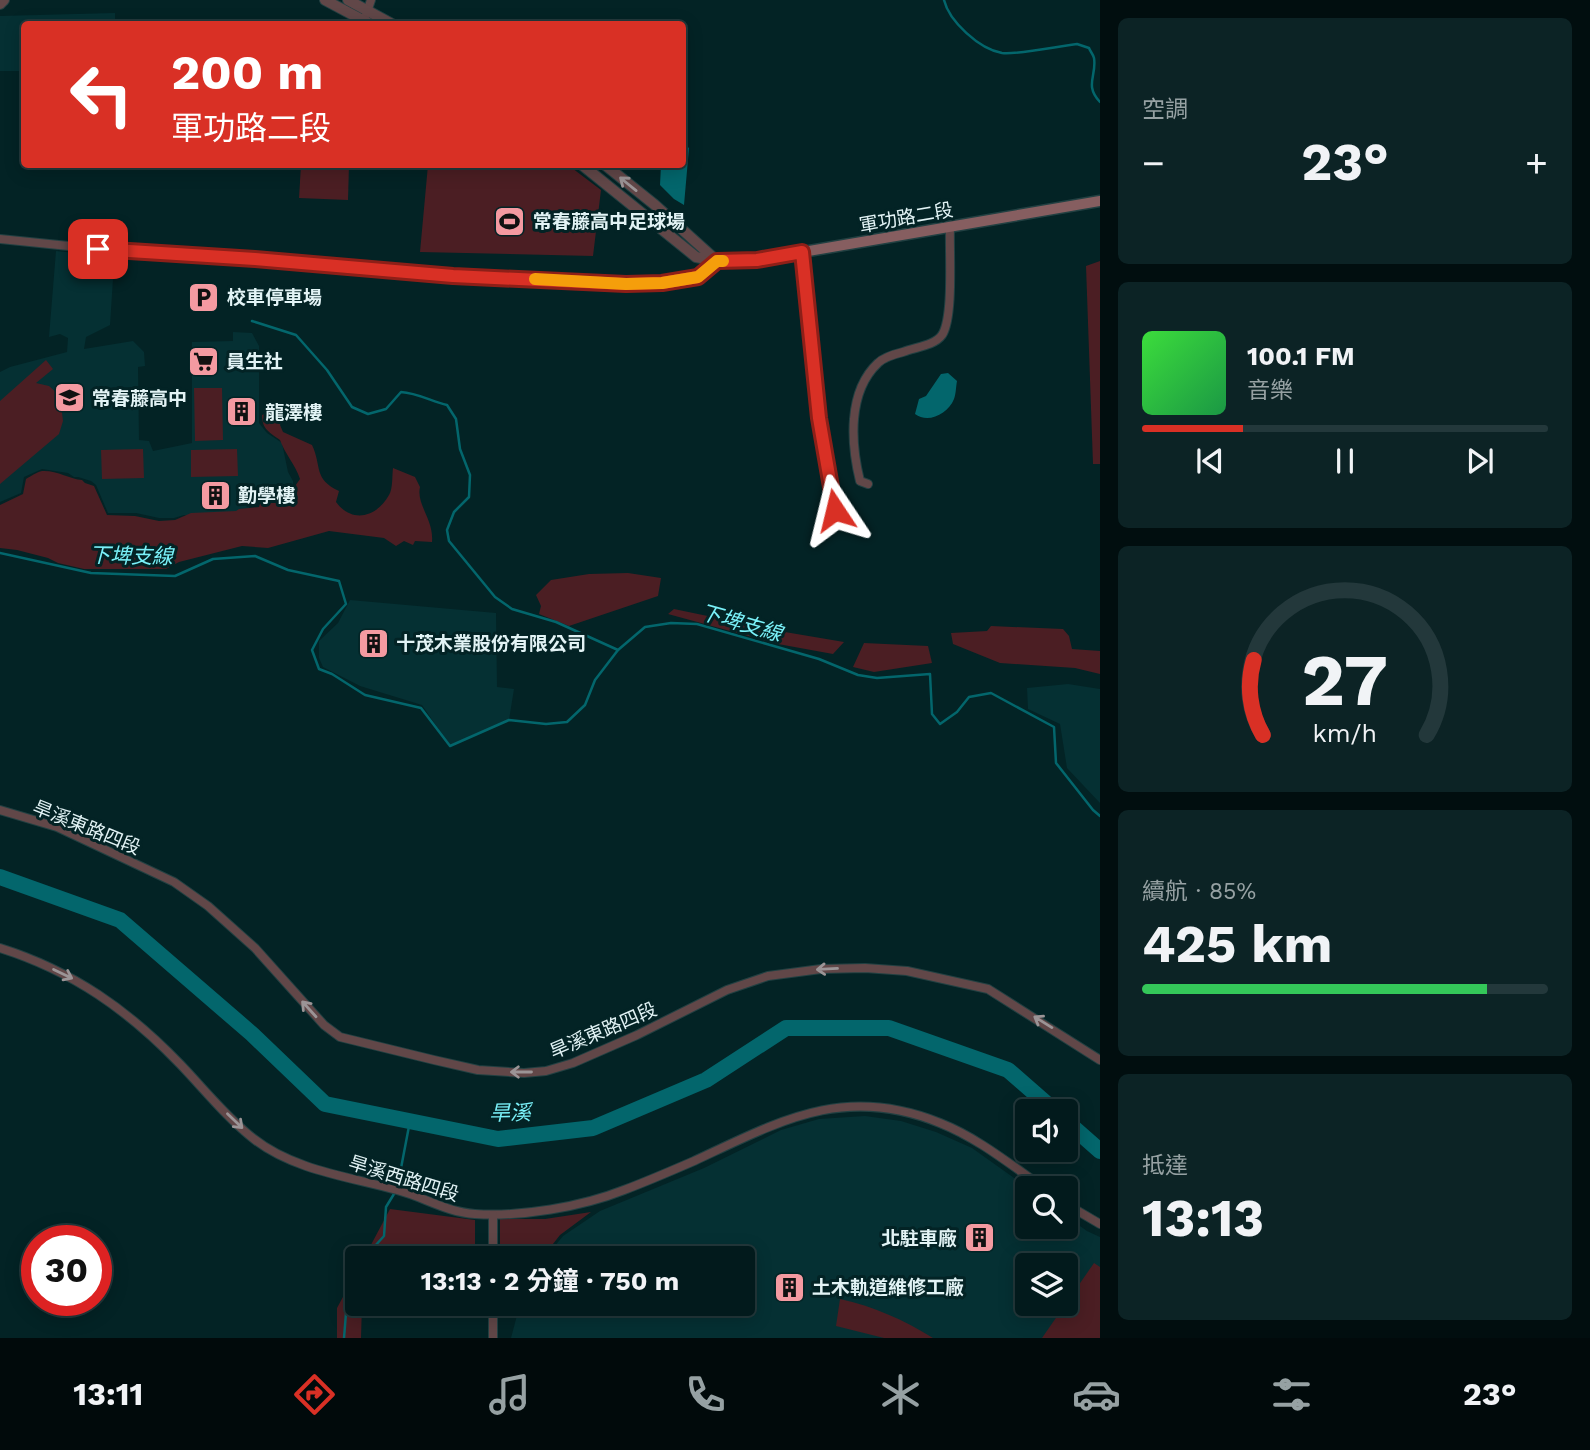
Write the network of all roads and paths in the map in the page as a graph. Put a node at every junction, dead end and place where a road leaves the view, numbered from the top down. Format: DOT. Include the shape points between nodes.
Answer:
graph roads {
  1 [pos="4,0"];
  2 [pos="326,0"];
  3 [pos="371,0"];
  4 [pos="0,4"];
  5 [pos="354,5"];
  6 [pos="367,19"];
  7 [pos="586,168"];
  8 [pos="609,168"];
  9 [pos="1100,201"];
  10 [pos="950,227"];
  11 [pos="0,239"];
  12 [pos="802,252"];
  13 [pos="717,261"];
  14 [pos="868,484"];
  15 [pos="835,510"];
  16 [pos="0,810"];
  17 [pos="0,948"];
  18 [pos="1100,1060"];
  19 [pos="1027,1176"];
  20 [pos="1078,1211"];
  21 [pos="493,1215"];
  22 [pos="1100,1224"];
  23 [pos="493,1246"];
  24 [pos="493,1316"];
  25 [pos="492,1338"];
  1 -- 4 [label="street"];
  2 -- 5 [label="street"];
  3 -- 6 [label="street"];
  5 -- 6 [label="street"];
  7 -- 13 [label="street" via="696,257"];
  13 -- 8 [label="street, one-way"];
  9 -- 10 [label="main road, 軍功路二段"];
  10 -- 12 [label="main road, 軍功路二段"];
  10 -- 14 [label="street" via="949,296 942,334 935,341 881,360 858,399 853,420 858,472 860,481"];
  11 -- 13 [label="street" via="397,272 626,284 698,277"];
  12 -- 13 [label="main road, 軍功路二段"];
  12 -- 15 [label="street" via="819,418"];
  18 -- 16 [label="street, 旱溪東路四段, one-way" via="988,989 907,971 865,968 768,976 546,1071 478,1070 340,1037 255,948 174,882 57,827"];
  17 -- 21 [label="street, 旱溪西路四段, one-way" via="46,965 108,999 268,1148 300,1164 397,1190 449,1210"];
  19 -- 21 [label="street, 旱溪西路四段" via="978,1142 940,1123 905,1111 843,1106 769,1125 621,1192 576,1205"];
  20 -- 22 [label="street"];
  21 -- 23 [label="street"];
  24 -- 25 [label="street"];
}
